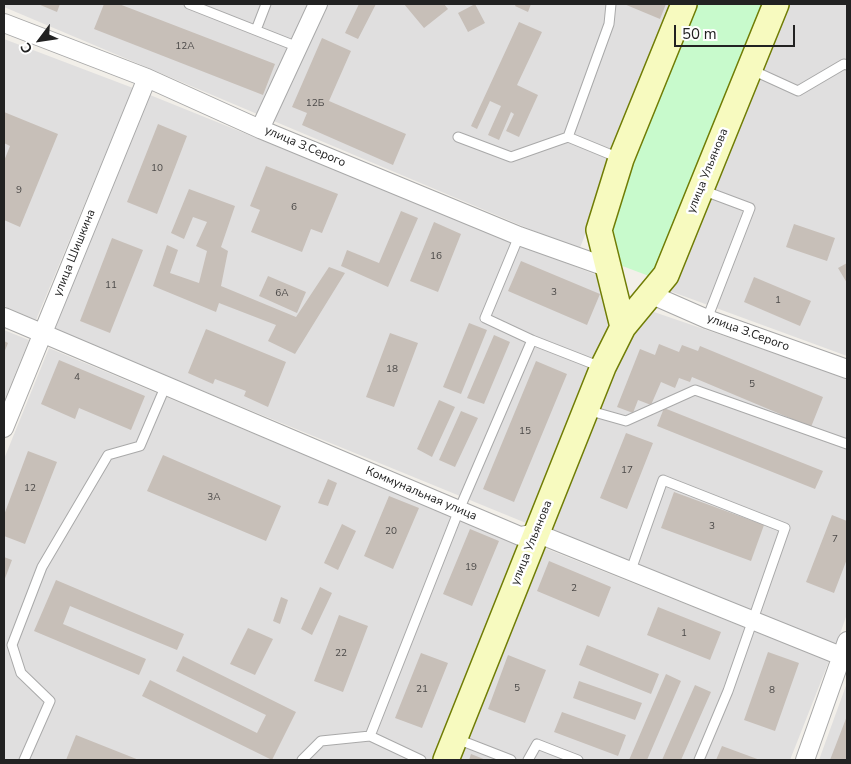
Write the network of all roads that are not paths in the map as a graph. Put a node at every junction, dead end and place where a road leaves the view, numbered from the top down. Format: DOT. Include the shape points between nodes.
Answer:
graph roads {
  1 [pos="189,4"];
  2 [pos="266,4"];
  3 [pos="318,4"];
  4 [pos="611,4"];
  5 [pos="684,4"];
  6 [pos="776,4"];
  7 [pos="4,23"];
  8 [pos="256,30"];
  9 [pos="298,47"];
  10 [pos="847,65"];
  11 [pos="749,69"];
  12 [pos="147,78"];
  13 [pos="260,129"];
  14 [pos="458,136"];
  15 [pos="568,137"];
  16 [pos="621,159"];
  17 [pos="701,189"];
  18 [pos="519,236"];
  19 [pos="608,268"];
  20 [pos="650,294"];
  21 [pos="4,316"];
  22 [pos="707,319"];
  23 [pos="622,327"];
  24 [pos="43,332"];
  25 [pos="532,340"];
  26 [pos="604,368"];
  27 [pos="847,369"];
  28 [pos="166,385"];
  29 [pos="586,410"];
  30 [pos="4,428"];
  31 [pos="847,444"];
  32 [pos="459,510"];
  33 [pos="536,533"];
  34 [pos="631,570"];
  35 [pos="752,621"];
  36 [pos="844,649"];
  37 [pos="370,736"];
  38 [pos="450,749"];
  39 [pos="24,760"];
  40 [pos="302,760"];
  41 [pos="421,760"];
  42 [pos="510,760"];
  43 [pos="528,760"];
  44 [pos="578,760"];
  45 [pos="699,760"];
  46 [pos="805,760"];
  1 -- 8 [label="lane"];
  2 -- 8 [label="lane"];
  3 -- 9 [label="street"];
  4 -- 15 [label="lane" via="609,24"];
  5 -- 16 [label="street"];
  6 -- 11 [label="street, улица Ульянова"];
  7 -- 12 [label="street, улица З.Серого"];
  8 -- 9 [label="lane"];
  9 -- 13 [label="street"];
  10 -- 11 [label="lane" via="798,91"];
  11 -- 17 [label="street, улица Ульянова"];
  12 -- 13 [label="street, улица З.Серого"];
  12 -- 24 [label="street, улица Шишкина"];
  13 -- 18 [label="street, улица З.Серого"];
  14 -- 15 [label="lane" via="511,157"];
  15 -- 16 [label="lane"];
  16 -- 19 [label="street" via="599,230"];
  17 -- 20 [label="street, улица Ульянова" via="666,275"];
  17 -- 22 [label="lane" via="750,208"];
  18 -- 19 [label="street, улица З.Серого"];
  18 -- 25 [label="lane" via="485,318"];
  19 -- 23 [label="street"];
  20 -- 22 [label="street, улица З.Серого"];
  20 -- 23 [label="street, улица Ульянова"];
  21 -- 24 [label="street, Коммунальная улица"];
  22 -- 27 [label="street, улица З.Серого"];
  23 -- 26 [label="street, улица Ульянова"];
  24 -- 28 [label="street, Коммунальная улица"];
  24 -- 30 [label="street, улица Шишкина"];
  25 -- 26 [label="lane"];
  25 -- 32 [label="lane"];
  26 -- 29 [label="street, улица Ульянова"];
  28 -- 32 [label="street, Коммунальная улица"];
  28 -- 39 [label="lane" via="140,446 108,455 42,567 12,645 21,673 50,701"];
  29 -- 31 [label="lane" via="626,421 695,390"];
  29 -- 33 [label="street, улица Ульянова"];
  32 -- 33 [label="street, Коммунальная улица" via="520,536"];
  32 -- 37 [label="lane"];
  33 -- 34 [label="street, Коммунальная улица"];
  33 -- 38 [label="street, улица Ульянова"];
  34 -- 35 [label="street, Коммунальная улица"];
  34 -- 35 [label="lane" via="664,480 785,528"];
  35 -- 36 [label="street, Коммунальная улица"];
  35 -- 45 [label="lane" via="728,691"];
  36 -- 46 [label="street"];
  37 -- 40 [label="lane" via="321,741"];
  37 -- 41 [label="lane"];
  38 -- 42 [label="lane"];
  43 -- 44 [label="lane" via="537,744"];
}
